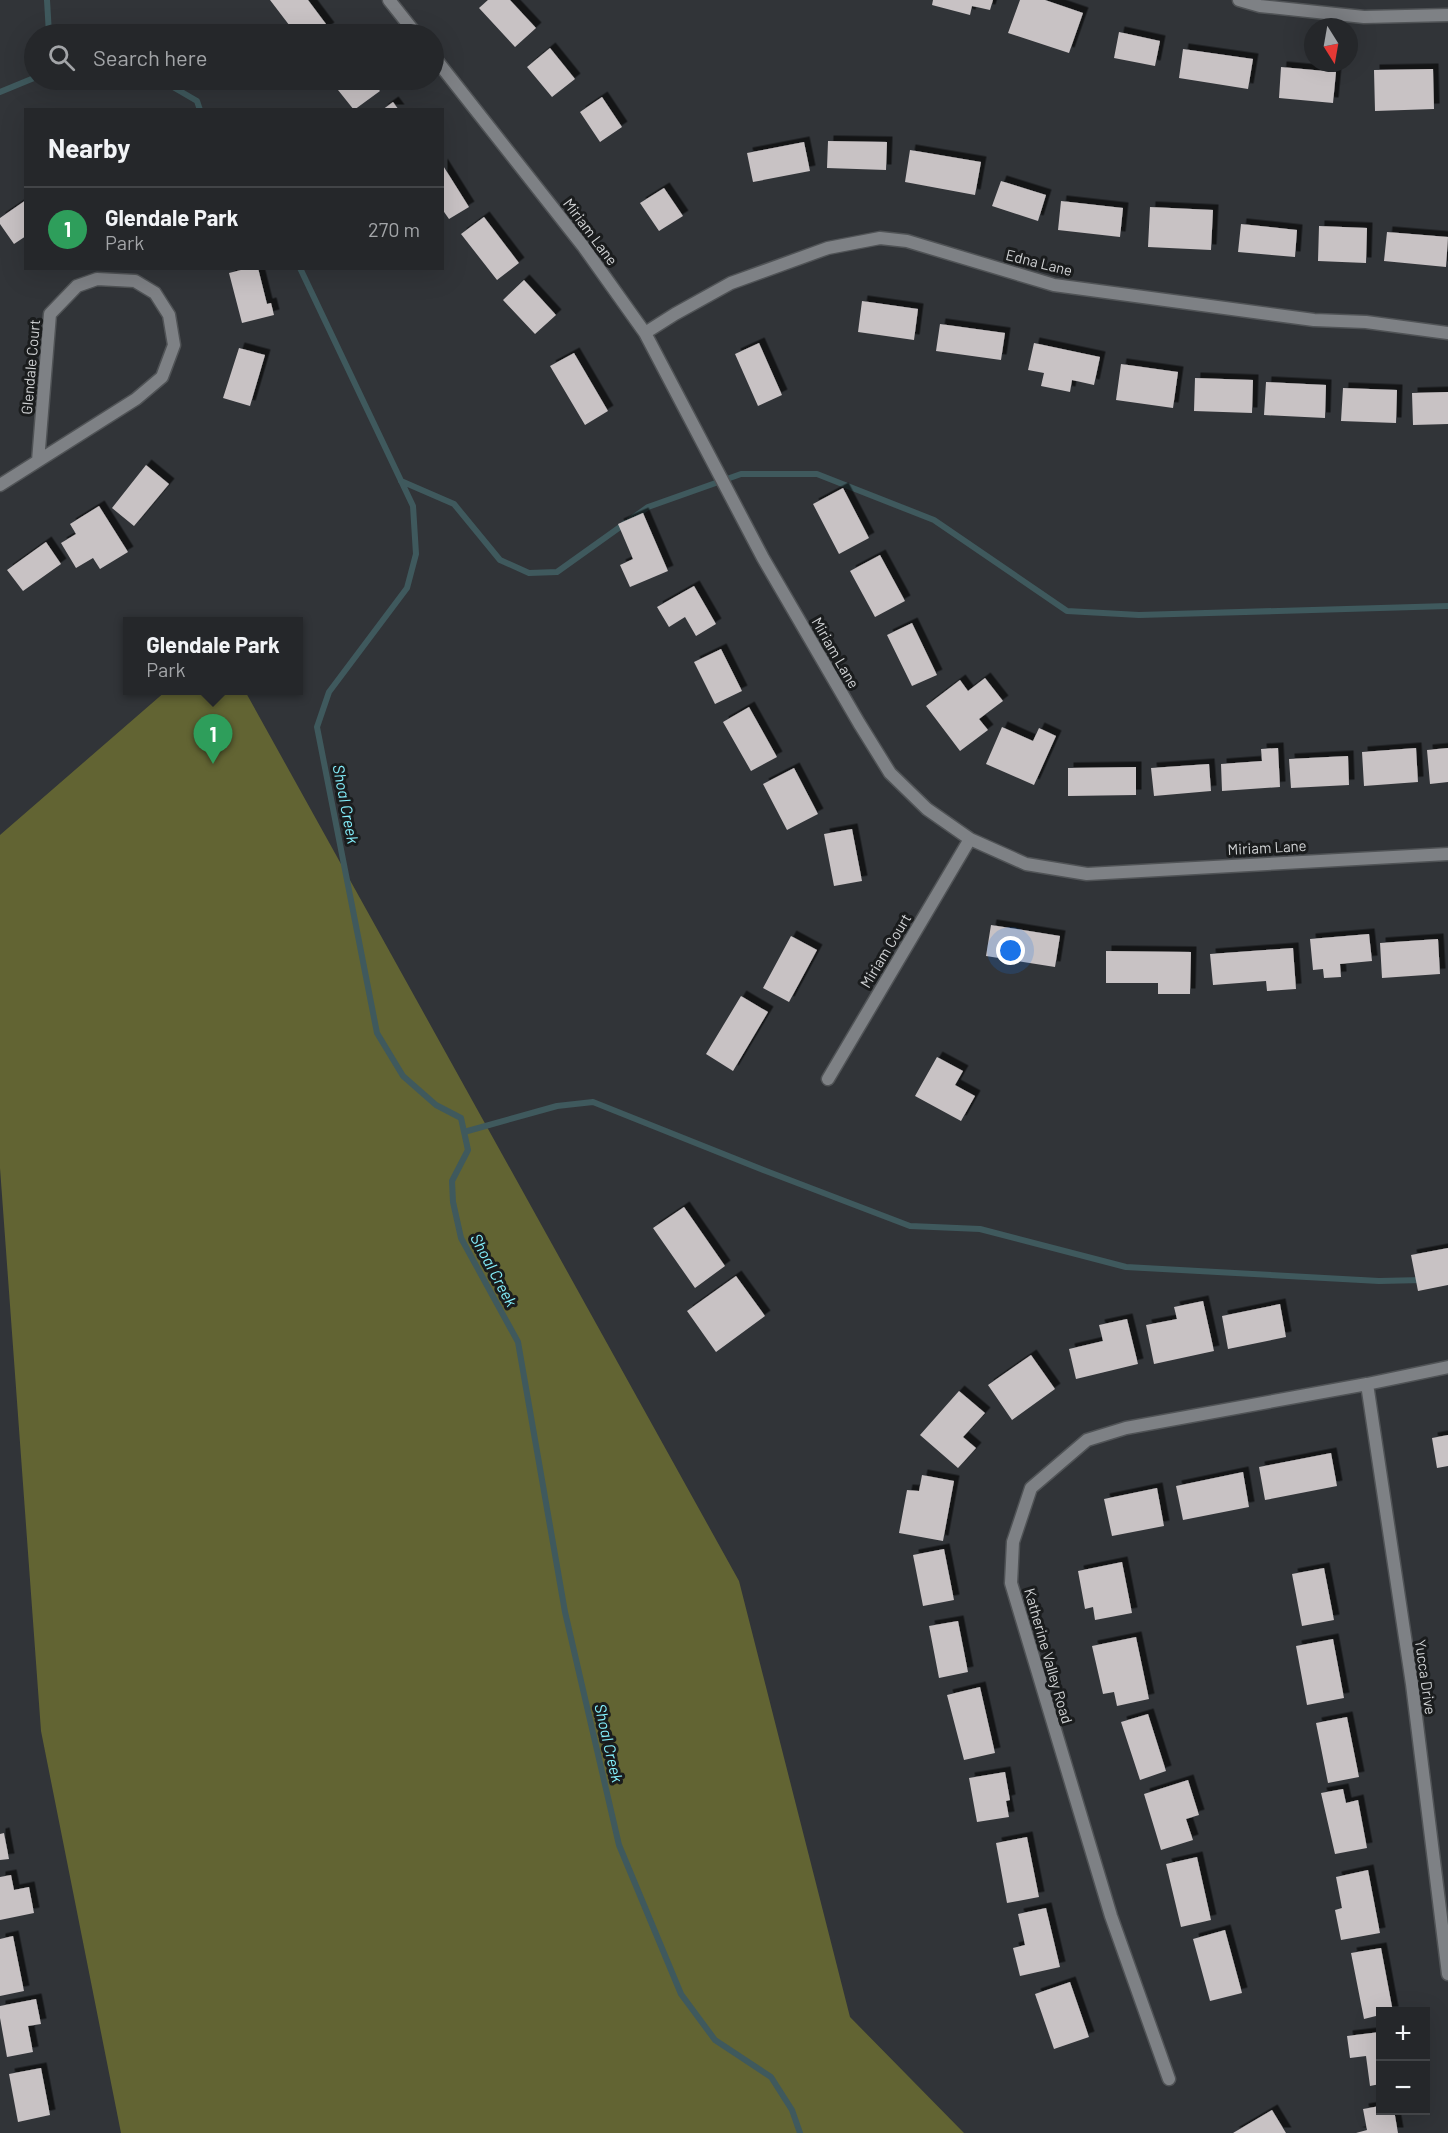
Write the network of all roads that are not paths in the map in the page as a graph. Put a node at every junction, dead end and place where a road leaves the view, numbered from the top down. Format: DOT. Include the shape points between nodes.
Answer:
graph roads {
  1 [pos="389,0"];
  2 [pos="1239,0"];
  3 [pos="1448,15"];
  4 [pos="408,24"];
  5 [pos="444,70"];
  6 [pos="645,333"];
  7 [pos="1448,333"];
  8 [pos="38,461"];
  9 [pos="0,485"];
  10 [pos="970,839"];
  11 [pos="1448,854"];
  12 [pos="828,1079"];
  13 [pos="1448,1367"];
  14 [pos="1367,1384"];
  15 [pos="1448,1974"];
  16 [pos="1169,2079"];
  1 -- 4 [label="street"];
  2 -- 3 [label="street" via="1260,6 1364,17"];
  5 -- 6 [label="street, Miriam Lane" via="583,246"];
  6 -- 7 [label="street, Edna Lane" via="731,283 828,248 880,238 907,241 1054,285 1314,320 1366,322"];
  6 -- 10 [label="street, Miriam Lane" via="763,558 890,773 927,809"];
  8 -- 8 [label="street, Glendale Court" via="162,378 174,345 169,315 154,293 135,281 97,279 77,285 50,314"];
  8 -- 9 [label="street, Glendale Court"];
  10 -- 11 [label="street, Miriam Lane" via="1026,864 1087,874"];
  10 -- 12 [label="street, Miriam Court"];
  13 -- 14 [label="street, Katherine Valley Road"];
  14 -- 15 [label="street, Yucca Drive" via="1412,1684"];
  14 -- 16 [label="street, Katherine Valley Road" via="1126,1428 1087,1440 1031,1488 1013,1542 1011,1583 1044,1698 1111,1916"];
}
